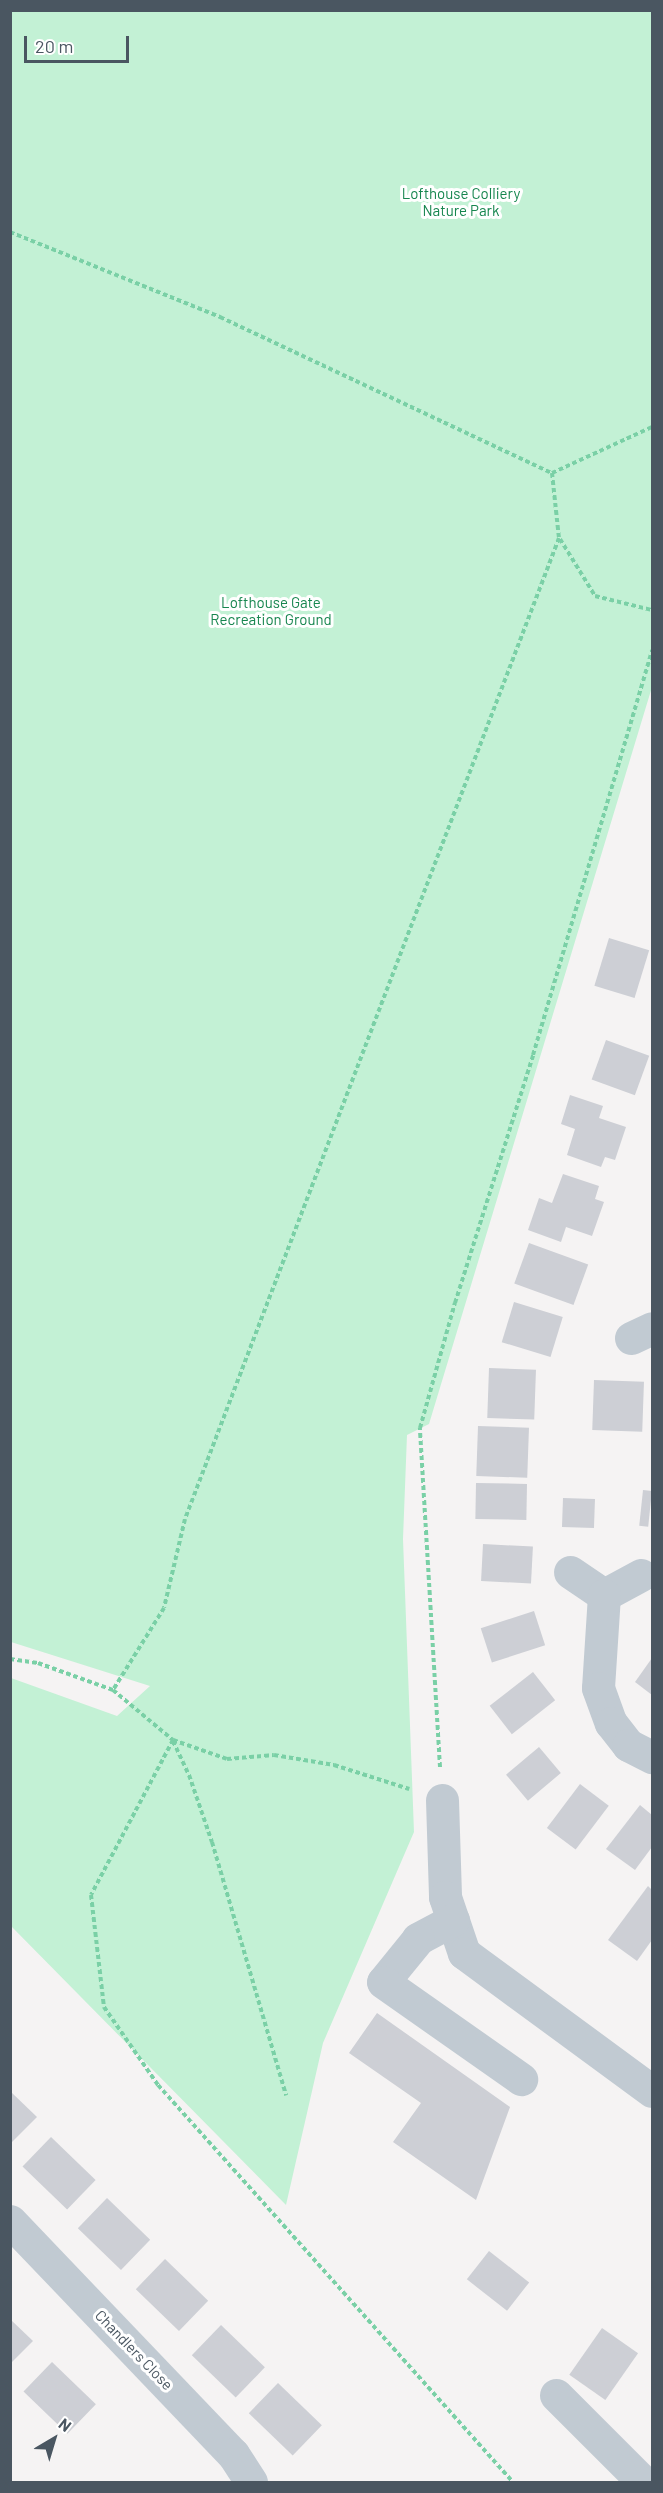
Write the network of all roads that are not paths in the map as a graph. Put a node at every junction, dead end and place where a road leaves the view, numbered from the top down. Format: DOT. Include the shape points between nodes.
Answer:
graph roads {
  1 [pos="570,1572"];
  2 [pos="642,1575"];
  3 [pos="604,1595"];
  4 [pos="652,1757"];
  5 [pos="442,1800"];
  6 [pos="453,1920"];
  7 [pos="521,2079"];
  8 [pos="652,2091"];
  9 [pos="11,2221"];
  10 [pos="556,2395"];
  11 [pos="251,2482"];
  12 [pos="643,2482"];
  1 -- 3 [label="street"];
  2 -- 3 [label="street"];
  3 -- 4 [label="street" via="598,1688 611,1723 628,1745"];
  5 -- 6 [label="street" via="445,1897"];
  6 -- 7 [label="street" via="418,1939 383,1982"];
  6 -- 8 [label="street" via="464,1953"];
  9 -- 11 [label="street, Chandlers Close" via="233,2454"];
  10 -- 12 [label="street"];
}
